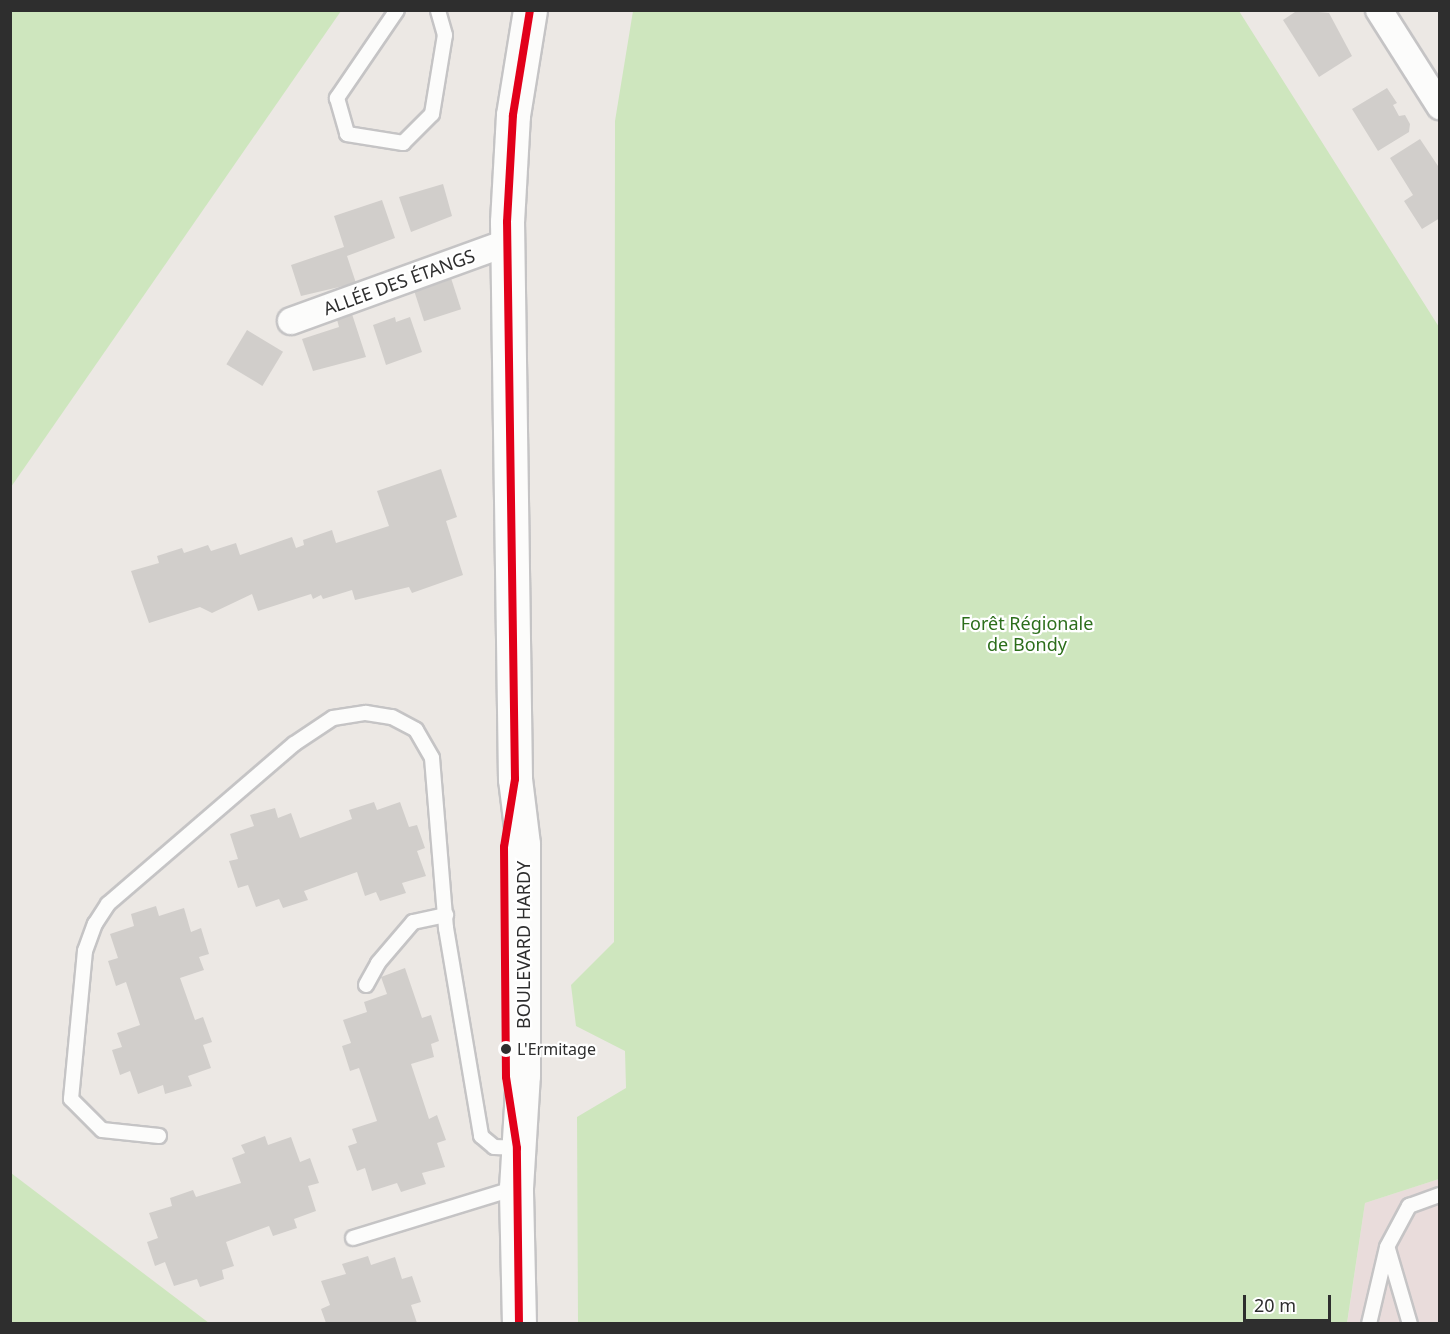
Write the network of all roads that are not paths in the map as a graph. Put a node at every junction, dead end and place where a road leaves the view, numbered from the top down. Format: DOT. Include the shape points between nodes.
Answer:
graph roads {
  1 [pos="397,10"];
  2 [pos="438,10"];
  3 [pos="530,10"];
  4 [pos="1379,10"];
  5 [pos="1440,106"];
  6 [pos="507,243"];
  7 [pos="291,321"];
  8 [pos="446,915"];
  9 [pos="366,985"];
  10 [pos="159,1136"];
  11 [pos="517,1148"];
  12 [pos="516,1188"];
  13 [pos="1440,1196"];
  14 [pos="353,1238"];
  15 [pos="1387,1247"];
  16 [pos="519,1323"];
  17 [pos="1369,1323"];
  18 [pos="1410,1323"];
  1 -- 2 [label="lane" via="337,98 347,134 404,143 432,114 445,35"];
  3 -- 6 [label="street, BOULEVARD HARDY" via="513,115"];
  4 -- 5 [label="street"];
  6 -- 7 [label="street, ALLÉE DES ÉTANGS"];
  6 -- 11 [label="street, BOULEVARD HARDY" via="515,779 523,844 523,1076"];
  8 -- 9 [label="lane" via="413,922 378,963"];
  8 -- 10 [label="lane" via="432,758 416,730 392,717 366,713 333,718 294,744 108,904 85,951 70,1099 102,1130"];
  8 -- 11 [label="lane" via="464,1048 481,1136 494,1146"];
  11 -- 12 [label="street, BOULEVARD HARDY"];
  12 -- 14 [label="lane"];
  12 -- 16 [label="street, BOULEVARD HARDY"];
  13 -- 15 [label="lane" via="1410,1206"];
  15 -- 17 [label="lane"];
  15 -- 18 [label="lane"];
}
